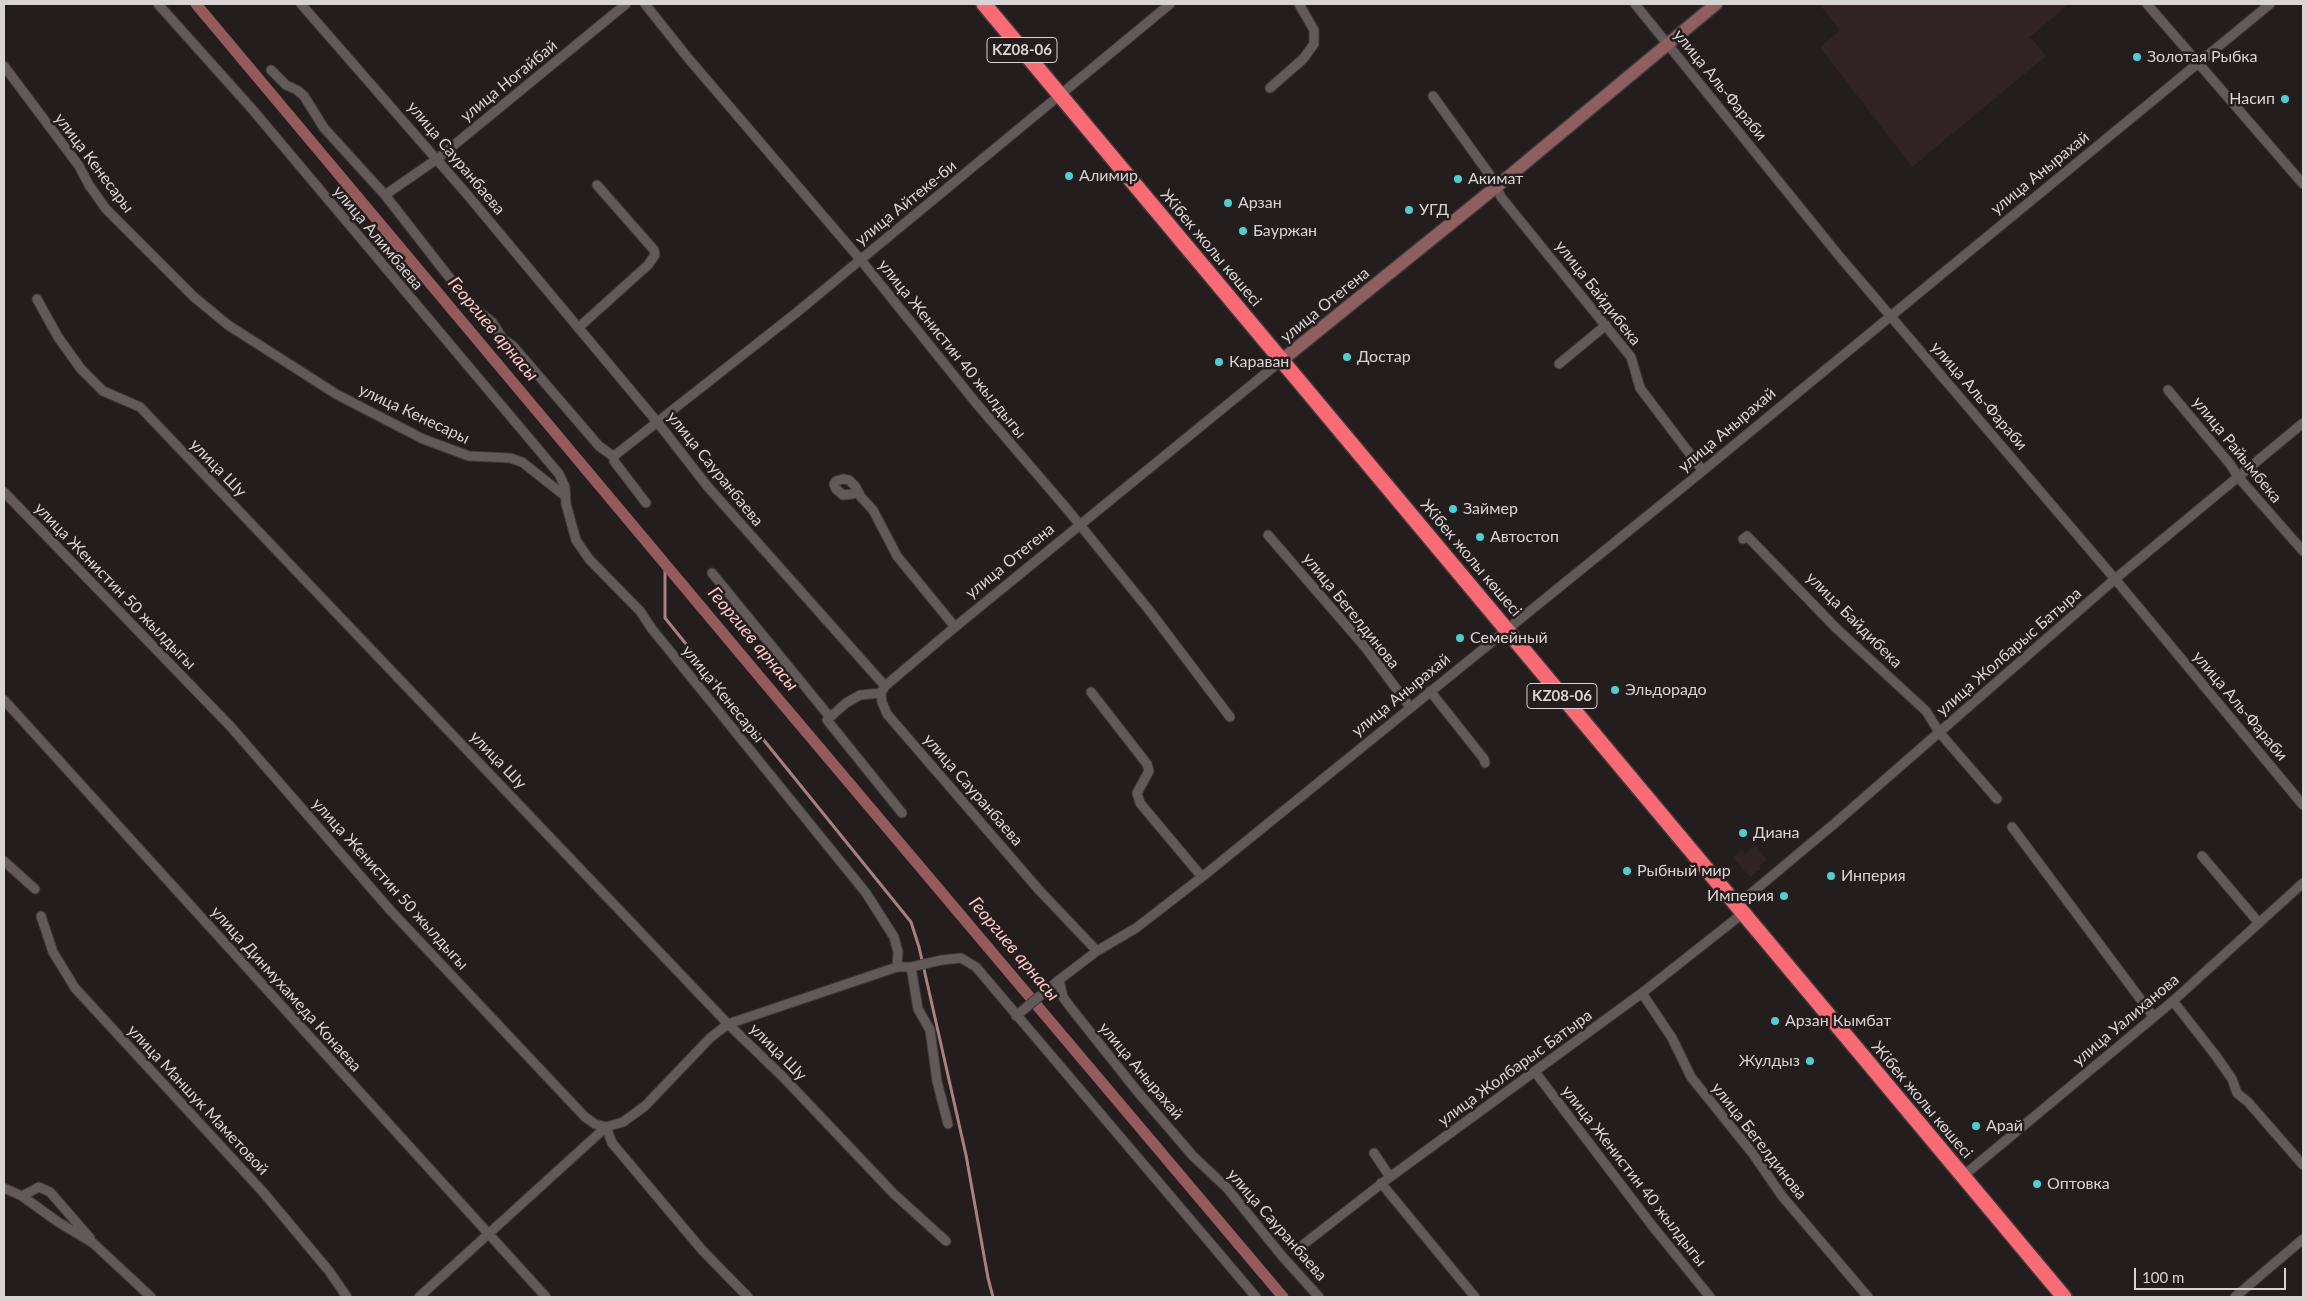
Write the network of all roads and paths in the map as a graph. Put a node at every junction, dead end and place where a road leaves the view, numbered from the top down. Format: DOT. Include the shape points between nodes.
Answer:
graph roads {
  1 [pos="158,4"];
  2 [pos="301,4"];
  3 [pos="626,4"];
  4 [pos="645,4"];
  5 [pos="984,4"];
  6 [pos="1170,4"];
  7 [pos="1299,4"];
  8 [pos="1636,4"];
  9 [pos="1716,4"];
  10 [pos="2147,4"];
  11 [pos="2270,4"];
  12 [pos="1667,43"];
  13 [pos="2198,62"];
  14 [pos="4,66"];
  15 [pos="271,70"];
  16 [pos="1270,88"];
  17 [pos="1060,95"];
  18 [pos="1433,96"];
  19 [pos="437,159"];
  20 [pos="2303,184"];
  21 [pos="597,185"];
  22 [pos="1496,187"];
  23 [pos="385,195"];
  24 [pos="860,259"];
  25 [pos="37,299"];
  26 [pos="1890,316"];
  27 [pos="1606,325"];
  28 [pos="578,328"];
  29 [pos="1282,360"];
  30 [pos="1559,364"];
  31 [pos="2168,390"];
  32 [pos="658,423"];
  33 [pos="2303,423"];
  34 [pos="614,457"];
  35 [pos="1702,470"];
  36 [pos="2238,478"];
  37 [pos="856,491"];
  38 [pos="4,492"];
  39 [pos="564,496"];
  40 [pos="646,502"];
  41 [pos="1080,525"];
  42 [pos="1268,535"];
  43 [pos="1743,539"];
  44 [pos="2303,551"];
  45 [pos="712,574"];
  46 [pos="2115,579"];
  47 [pos="955,628"];
  48 [pos="1506,628"];
  49 [pos="883,690"];
  50 [pos="1430,691"];
  51 [pos="1090,692"];
  52 [pos="4,700"];
  53 [pos="1410,707"];
  54 [pos="829,716"];
  55 [pos="1230,717"];
  56 [pos="1939,732"];
  57 [pos="1485,763"];
  58 [pos="1997,799"];
  59 [pos="2303,805"];
  60 [pos="902,813"];
  61 [pos="2012,828"];
  62 [pos="2202,856"];
  63 [pos="4,861"];
  64 [pos="1202,877"];
  65 [pos="2303,883"];
  66 [pos="35,889"];
  67 [pos="1739,910"];
  68 [pos="41,916"];
  69 [pos="2259,923"];
  70 [pos="1097,952"];
  71 [pos="897,967"];
  72 [pos="911,967"];
  73 [pos="1056,982"];
  74 [pos="1642,993"];
  75 [pos="2173,1001"];
  76 [pos="1016,1016"];
  77 [pos="2153,1016"];
  78 [pos="728,1024"];
  79 [pos="1535,1072"];
  80 [pos="948,1124"];
  81 [pos="606,1127"];
  82 [pos="1374,1153"];
  83 [pos="2303,1165"];
  84 [pos="1213,1173"];
  85 [pos="1963,1176"];
  86 [pos="1390,1177"];
  87 [pos="1381,1183"];
  88 [pos="4,1188"];
  89 [pos="22,1196"];
  90 [pos="489,1234"];
  91 [pos="2303,1239"];
  92 [pos="946,1241"];
  93 [pos="93,1242"];
  94 [pos="1304,1244"];
  95 [pos="151,1297"];
  96 [pos="347,1297"];
  97 [pos="419,1297"];
  98 [pos="546,1297"];
  99 [pos="748,1297"];
  100 [pos="1256,1297"];
  101 [pos="1319,1297"];
  102 [pos="1475,1297"];
  103 [pos="1710,1297"];
  104 [pos="1868,1297"];
  105 [pos="2064,1297"];
  106 [pos="2235,1297"];
  1 -- 39 [label="street, улица Алимбаева" via="252,109 559,474 565,488"];
  2 -- 19 [label="street, улица Сауранбаева"];
  3 -- 19 [label="street, улица Ногайбай"];
  4 -- 24 [label="street, улица Женистин 40 жылдыгы"];
  5 -- 17 [label="highway, Жібек жолы көшесі / KZ08-06"];
  6 -- 17 [label="street, улица Айтеке-би"];
  7 -- 16 [label="street" via="1314,30 1314,44 1303,59"];
  8 -- 12 [label="street, улица Аль-Фараби"];
  9 -- 12 [label="main road, улица Отегена"];
  10 -- 13 [label="street"];
  11 -- 13 [label="street, улица Анырахай"];
  12 -- 22 [label="main road, улица Отегена"];
  12 -- 26 [label="street, улица Аль-Фараби"];
  13 -- 20 [label="street"];
  13 -- 26 [label="street, улица Анырахай"];
  14 -- 39 [label="street, улица Кенесары" via="80,166 106,209 194,297 228,325 336,394 423,438 469,456 510,458 522,462"];
  15 -- 23 [label="street" via="304,96 324,128"];
  17 -- 24 [label="street, улица Айтеке-би"];
  17 -- 29 [label="highway, Жібек жолы көшесі / KZ08-06"];
  18 -- 22 [label="street, улица Байдибека"];
  19 -- 23 [label="street, улица Ногайбай"];
  19 -- 28 [label="street, улица Сауранбаева"];
  21 -- 28 [label="street" via="655,255"];
  22 -- 27 [label="street, улица Байдибека"];
  22 -- 29 [label="main road, улица Отегена"];
  23 -- 34 [label="street" via="470,304 492,322 503,339 513,346 599,446"];
  24 -- 32 [label="street, улица Айтеке-би"];
  24 -- 41 [label="street, улица Женистин 40 жылдыгы"];
  25 -- 78 [label="street, улица Шу" via="81,369 103,391 140,408"];
  26 -- 35 [label="street, улица Анырахай"];
  26 -- 46 [label="street, улица Аль-Фараби"];
  27 -- 30 [label="street"];
  27 -- 35 [label="street, улица Байдибека" via="1631,357 1640,388"];
  28 -- 32 [label="street, улица Сауранбаева"];
  29 -- 41 [label="street, улица Отегена"];
  29 -- 48 [label="highway, Жібек жолы көшесі / KZ08-06"];
  31 -- 36 [label="street, улица Райымбека"];
  32 -- 34 [label="street, улица Айтеке-би"];
  32 -- 49 [label="street, улица Сауранбаева" via="730,514"];
  33 -- 36 [label="street, улица Жолбарыс Батыра"];
  34 -- 40 [label="street" via="618,467"];
  35 -- 48 [label="street, улица Анырахай"];
  36 -- 44 [label="street, улица Райымбека"];
  36 -- 46 [label="street, улица Жолбарыс Батыра"];
  37 -- 47 [label="street" via="873,510 897,556"];
  38 -- 81 [label="street, улица Женистин 50 жылдыгы" via="231,727 391,911 585,1117"];
  39 -- 71 [label="street, улица Кенесары" via="576,540 589,559 640,611 676,660 866,893 894,936"];
  41 -- 47 [label="street, улица Отегена"];
  41 -- 55 [label="street, улица Женистин 40 жылдыгы"];
  42 -- 53 [label="street, улица Бегелдинова" via="1365,647"];
  43 -- 56 [label="street, улица Байдибека" via="1747,536 1843,634 1915,700"];
  45 -- 54 [label="street"];
  46 -- 56 [label="street, улица Жолбарыс Батыра"];
  46 -- 59 [label="street, улица Аль-Фараби"];
  47 -- 49 [label="street, улица Отегена"];
  48 -- 50 [label="street, улица Анырахай"];
  48 -- 67 [label="highway, Жібек жолы көшесі / KZ08-06"];
  49 -- 54 [label="street" via="860,695"];
  49 -- 70 [label="street, улица Сауранбаева" via="882,702 887,714"];
  50 -- 53 [label="street, улица Анырахай"];
  50 -- 57 [label="street"];
  51 -- 64 [label="street" via="1147,764 1150,771 1137,793 1140,803"];
  52 -- 90 [label="street, улица Динмухамеда Конаева"];
  53 -- 64 [label="street, улица Анырахай"];
  54 -- 60 [label="street" via="827,720 831,726"];
  56 -- 58 [label="street"];
  56 -- 67 [label="street, улица Жолбарыс Батыра"];
  61 -- 77 [label="street"];
  62 -- 69 [label="street"];
  63 -- 66 [label="street"];
  64 -- 70 [label="street, улица Анырахай" via="1136,928"];
  65 -- 69 [label="street, улица Уалиханова"];
  67 -- 74 [label="street, улица Жолбарыс Батыра"];
  67 -- 85 [label="highway, Жібек жолы көшесі / KZ08-06"];
  68 -- 96 [label="street, улица Маншук Маметовой" via="53,952 75,988 262,1192"];
  69 -- 75 [label="street, улица Уалиханова"];
  70 -- 73 [label="street, улица Анырахай"];
  71 -- 72 [label="street"];
  71 -- 78 [label="street"];
  72 -- 76 [label="street" via="961,958 976,967"];
  72 -- 80 [label="street" via="918,1009 930,1030 937,1081"];
  73 -- 76 [label="street"];
  73 -- 84 [label="street, улица Анырахай" via="1071,1008 1188,1150"];
  74 -- 79 [label="street, улица Жолбарыс Батыра"];
  74 -- 104 [label="street, улица Бегелдинова" via="1672,1038 1691,1077 1782,1196"];
  75 -- 77 [label="street, улица Уалиханова"];
  75 -- 83 [label="street" via="2222,1064 2237,1093"];
  76 -- 100 [label="street"];
  77 -- 85 [label="street, улица Уалиханова"];
  78 -- 81 [label="street" via="710,1038 635,1115"];
  78 -- 92 [label="street, улица Шу" via="894,1194"];
  79 -- 86 [label="street, улица Жолбарыс Батыра"];
  79 -- 103 [label="street, улица Женистин 40 жылдыгы"];
  81 -- 90 [label="street"];
  81 -- 99 [label="street" via="612,1143 703,1251"];
  82 -- 86 [label="street"];
  84 -- 101 [label="street, улица Сауранбаева"];
  85 -- 105 [label="highway, Жібек жолы көшесі / KZ08-06"];
  86 -- 87 [label="street, улица Жолбарыс Батыра"];
  87 -- 94 [label="street, улица Жолбарыс Батыра"];
  87 -- 102 [label="street"];
  88 -- 89 [label="street"];
  89 -- 93 [label="street"];
  89 -- 93 [label="street" via="39,1187 50,1192"];
  90 -- 97 [label="street"];
  90 -- 98 [label="street, улица Динмухамеда Конаева"];
  91 -- 106 [label="street"];
  93 -- 95 [label="street"];
}
